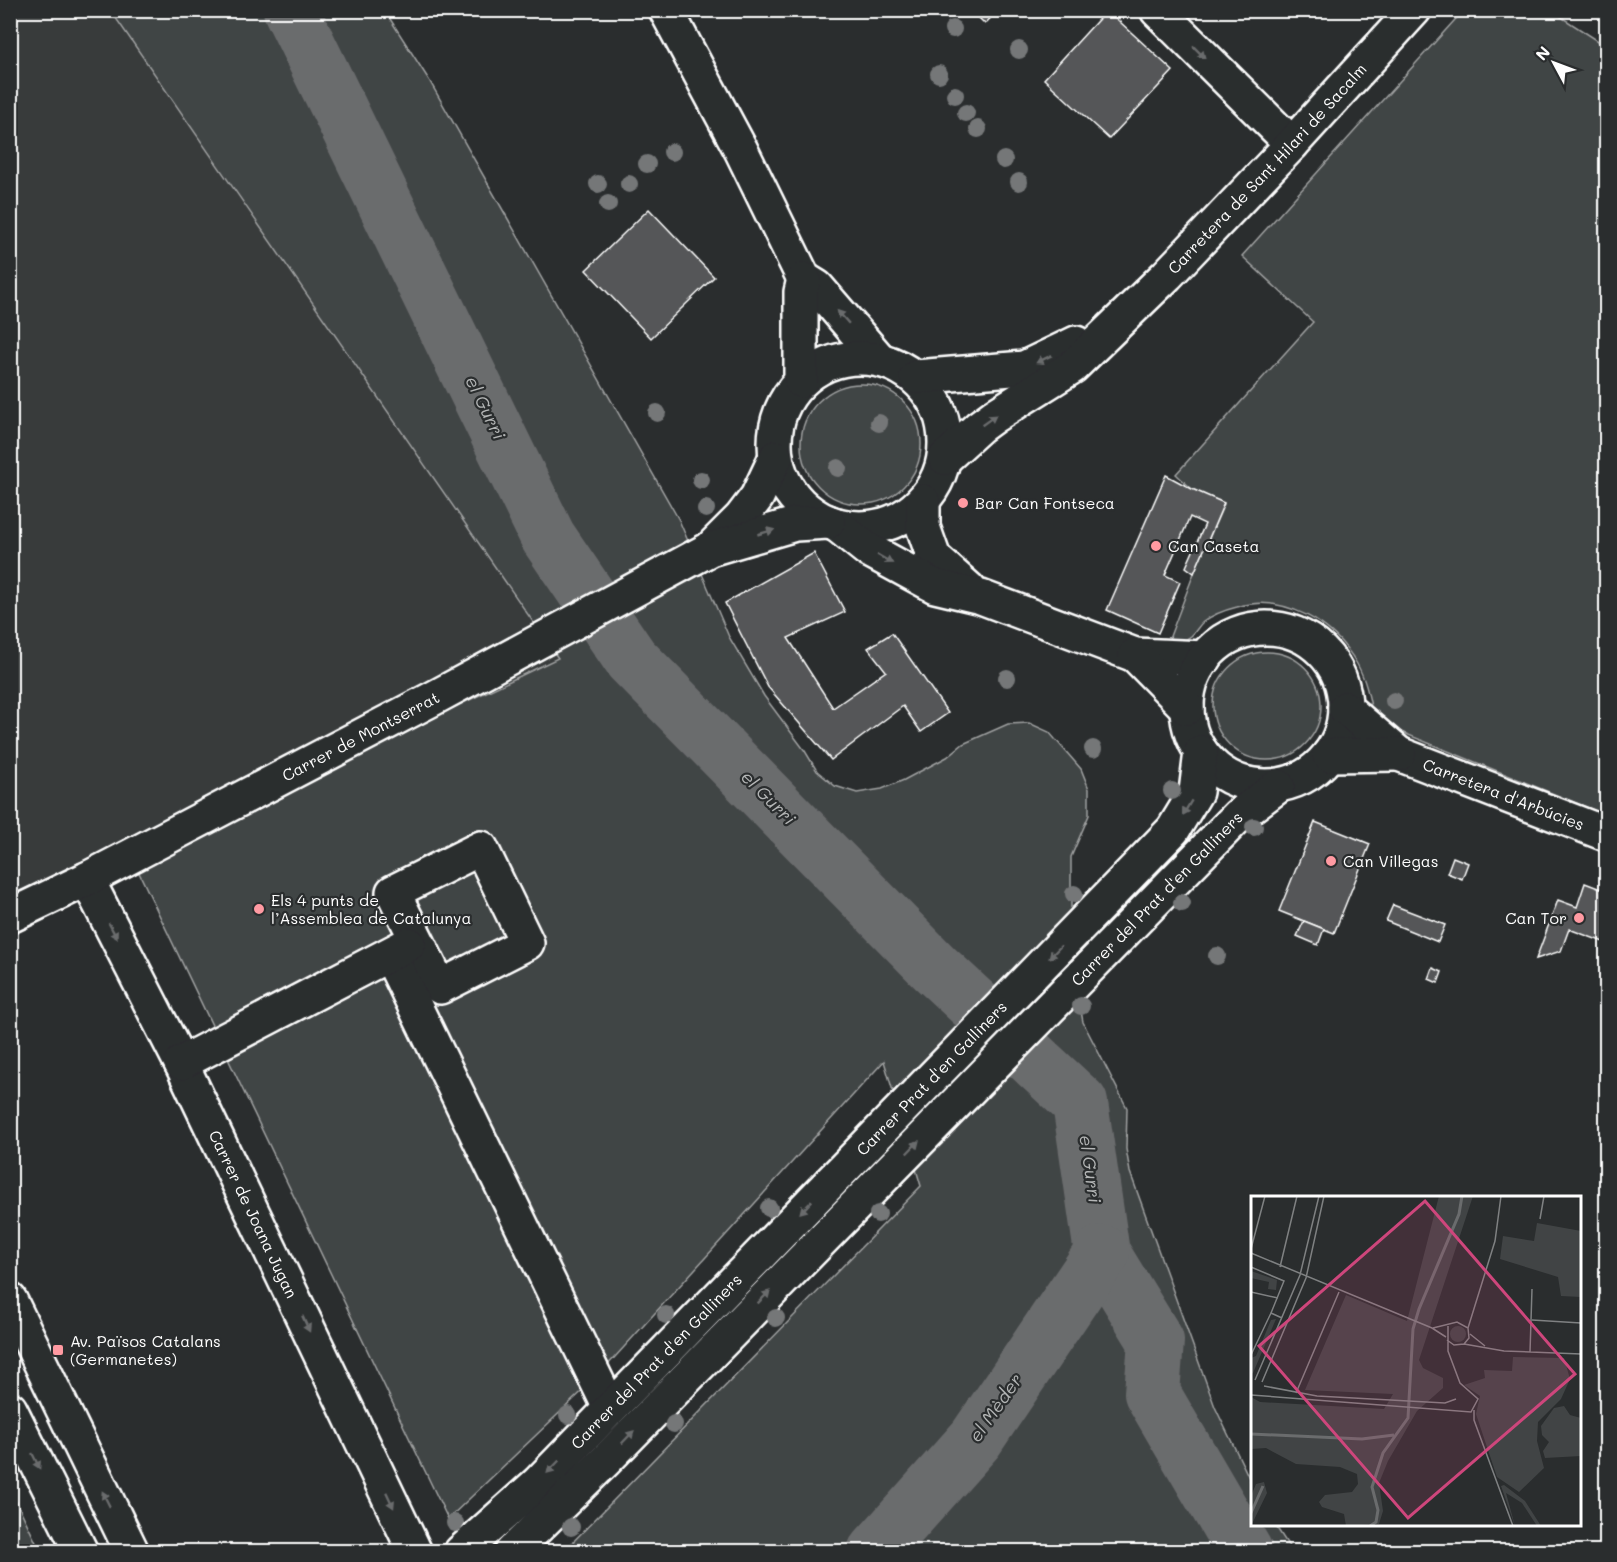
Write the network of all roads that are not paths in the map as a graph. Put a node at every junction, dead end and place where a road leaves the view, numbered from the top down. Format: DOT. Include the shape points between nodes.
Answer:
graph roads {
  1 [pos="666,10"];
  2 [pos="1157,10"];
  3 [pos="1414,10"];
  4 [pos="1292,144"];
  5 [pos="804,279"];
  6 [pos="1116,324"];
  7 [pos="879,359"];
  8 [pos="916,377"];
  9 [pos="801,381"];
  10 [pos="776,457"];
  11 [pos="945,458"];
  12 [pos="923,501"];
  13 [pos="833,524"];
  14 [pos="705,552"];
  15 [pos="981,597"];
  16 [pos="1136,656"];
  17 [pos="1205,658"];
  18 [pos="1187,708"];
  19 [pos="1345,708"];
  20 [pos="1201,752"];
  21 [pos="1329,754"];
  22 [pos="1399,754"];
  23 [pos="1278,786"];
  24 [pos="1606,834"];
  25 [pos="87,879"];
  26 [pos="10,916"];
  27 [pos="1040,1017"];
  28 [pos="182,1063"];
  29 [pos="847,1165"];
  30 [pos="872,1189"];
  31 [pos="10,1300"];
  32 [pos="610,1408"];
  33 [pos="10,1409"];
  34 [pos="81,1551"];
  35 [pos="132,1551"];
  36 [pos="415,1551"];
  37 [pos="461,1551"];
  38 [pos="512,1551"];
  1 -- 5 [label="street"];
  2 -- 4 [label="street, one-way"];
  3 -- 4 [label="street, Carretera de Sant Hilari de Sacalm"];
  4 -- 6 [label="street, Carretera de Sant Hilari de Sacalm"];
  7 -- 5 [label="street, one-way" via="817,287"];
  5 -- 9 [label="street"];
  6 -- 8 [label="street, Carretera de Sant Hilari de Sacalm, one-way" via="1024,368"];
  11 -- 6 [label="street, Carretera de Sant Hilari de Sacalm, one-way" via="987,421 1072,367"];
  7 -- 8 [label="street"];
  7 -- 9 [label="street" via="837,360"];
  8 -- 11 [label="street" via="940,411"];
  9 -- 10 [label="street" via="780,416 775,436"];
  10 -- 13 [label="street" via="782,478 794,496 809,511"];
  10 -- 14 [label="street, Carrer de Montserrat" via="757,497"];
  11 -- 12 [label="street" via="937,481"];
  12 -- 13 [label="street" via="888,524 863,528"];
  12 -- 15 [label="street" via="923,527 934,558"];
  14 -- 13 [label="street, Carrer de Montserrat, one-way" via="795,524"];
  13 -- 15 [label="street, one-way" via="867,549 935,586"];
  14 -- 25 [label="street, Carrer de Montserrat"];
  15 -- 16 [label="street"];
  16 -- 17 [label="street"];
  16 -- 18 [label="street"];
  17 -- 18 [label="street" via="1191,681"];
  17 -- 19 [label="street" via="1223,641 1245,632 1269,628 1293,633 1314,645 1331,662 1341,684"];
  18 -- 20 [label="street" via="1191,731"];
  19 -- 21 [label="street" via="1341,732"];
  19 -- 22 [label="street, Carretera d'Arbúcies"];
  20 -- 23 [label="street" via="1229,777 1253,786"];
  20 -- 29 [label="street, Carrer Prat d'en Galliners, one-way" via="1196,792 1173,830"];
  21 -- 22 [label="street, Carretera d'Arbúcies"];
  21 -- 23 [label="street" via="1301,778"];
  22 -- 24 [label="street, Carretera d'Arbúcies"];
  23 -- 27 [label="street, Carrer del Prat d'en Galliners" via="1238,816"];
  25 -- 26 [label="street, Carrer de Montserrat"];
  25 -- 28 [label="street, Carrer de Joana Jugan, one-way"];
  30 -- 27 [label="street, Carrer Prat d'en Galliners, one-way"];
  28 -- 32 [label="street" via="404,947"];
  28 -- 36 [label="street, Carrer de Joana Jugan, one-way"];
  29 -- 32 [label="street, Carrer del Prat d'en Galliners, one-way"];
  38 -- 30 [label="street, Carrer del Prat d'en Galliners, one-way"];
  35 -- 31 [label="street, one-way"];
  32 -- 37 [label="street, Carrer del Prat d'en Galliners, one-way" via="538,1482"];
  33 -- 34 [label="street, one-way"];
}
